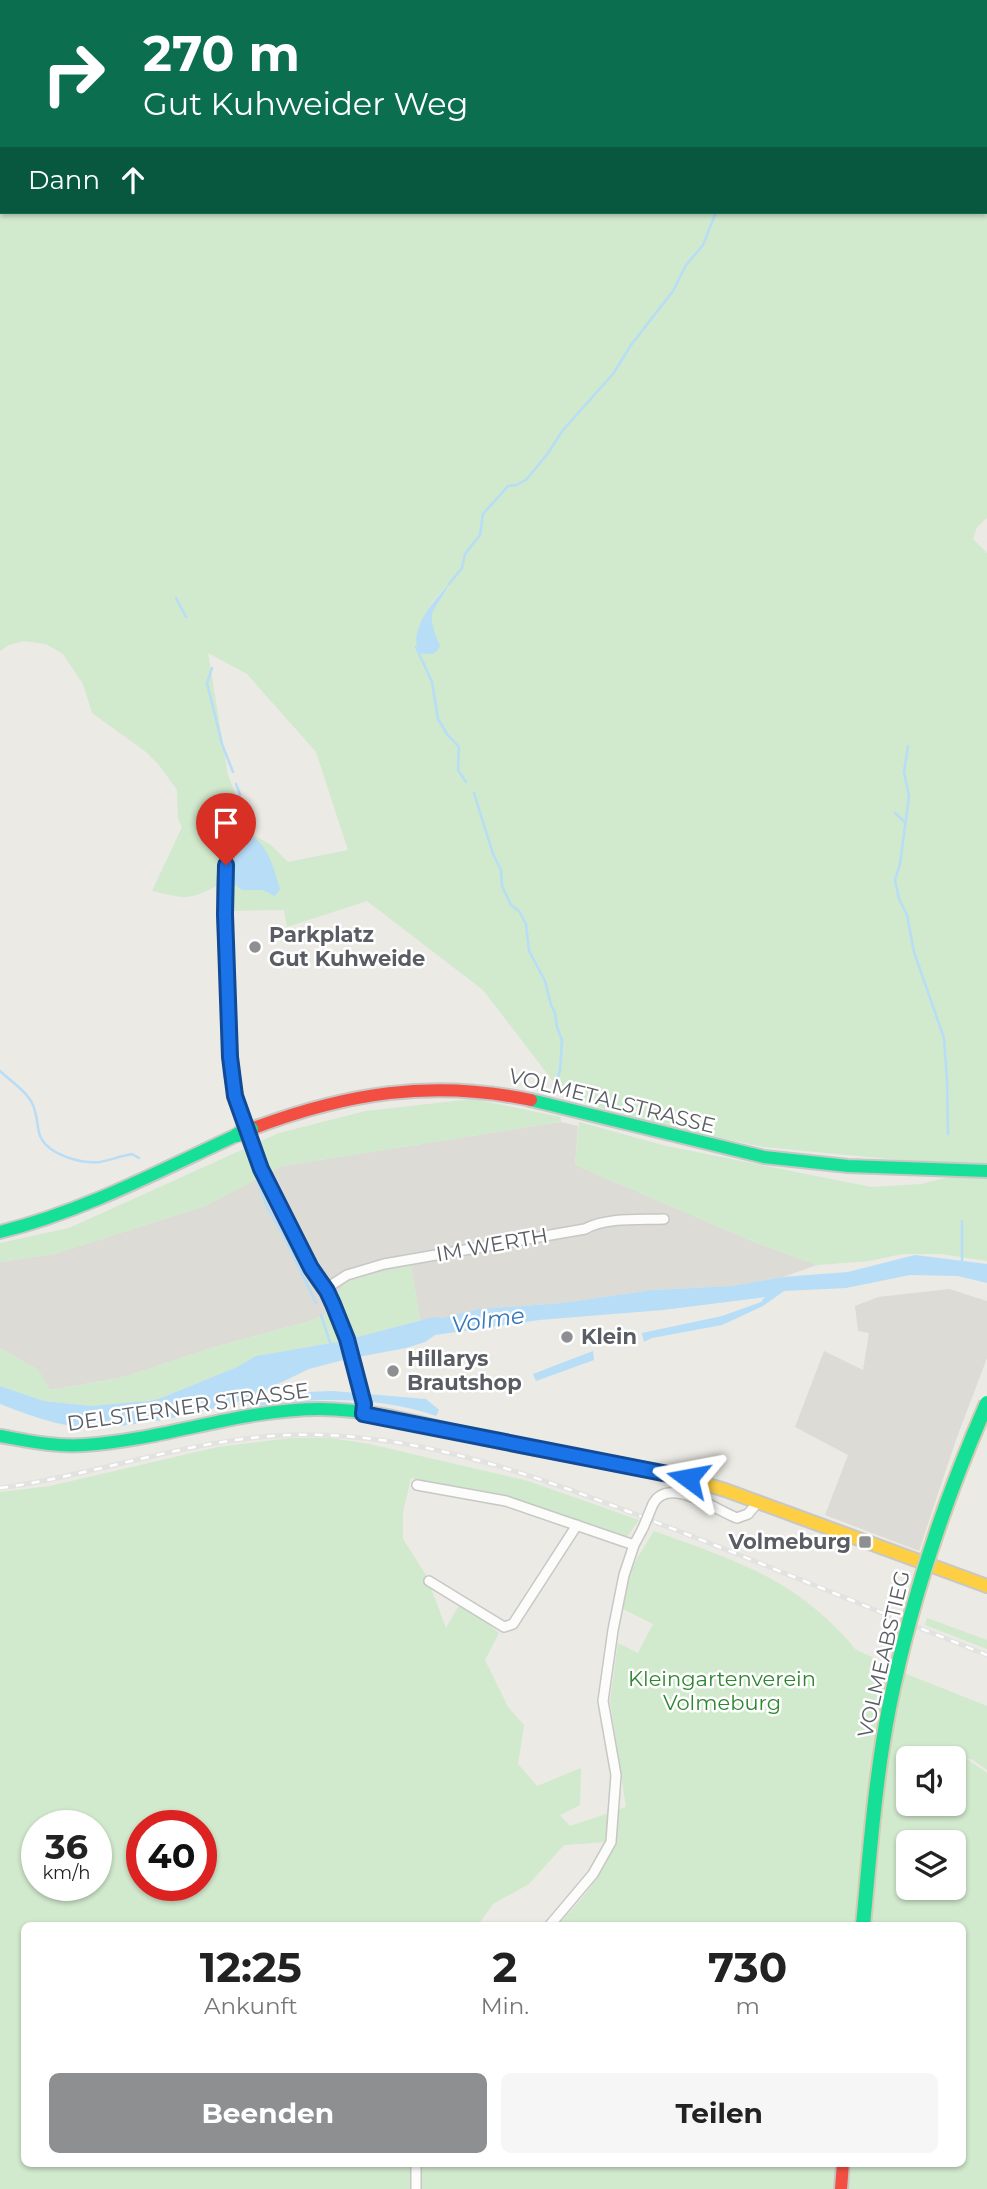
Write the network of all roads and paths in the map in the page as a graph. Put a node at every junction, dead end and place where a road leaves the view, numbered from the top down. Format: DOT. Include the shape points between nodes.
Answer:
graph roads {
  1 [pos="228,849"];
  2 [pos="987,1171"];
  3 [pos="664,1219"];
  4 [pos="0,1232"];
  5 [pos="327,1291"];
  6 [pos="363,1402"];
  7 [pos="987,1403"];
  8 [pos="0,1436"];
  9 [pos="417,1485"];
  10 [pos="758,1502"];
  11 [pos="577,1525"];
  12 [pos="634,1545"];
  13 [pos="429,1581"];
  14 [pos="987,1587"];
  15 [pos="553,1922"];
  16 [pos="863,1922"];
  17 [pos="416,2167"];
  18 [pos="843,2167"];
  19 [pos="416,2189"];
  20 [pos="841,2189"];
  1 -- 5 [label="street" via="225,914 232,1081 261,1169"];
  2 -- 4 [label="street, VOLMETALSTRASSE, bridge" via="802,1163 720,1149 539,1102 438,1089 394,1091 290,1113 89,1204"];
  3 -- 5 [label="street, IM WERTH" via="615,1222 384,1264 347,1275"];
  5 -- 6 [label="street" via="347,1339"];
  6 -- 8 [label="street, DELSTERNER STRASSE" via="284,1410 119,1443 41,1446"];
  6 -- 10 [label="street, DELSTERNER STRASSE" via="539,1450 674,1474"];
  7 -- 16 [label="street, VOLMEABSTIEG, bridge" via="925,1569 892,1696 872,1825"];
  9 -- 11 [label="street" via="506,1501"];
  10 -- 12 [label="street, bridge" via="737,1518 680,1492 667,1492 653,1504"];
  10 -- 14 [label="street, DELSTERNER STRASSE"];
  11 -- 12 [label="street"];
  11 -- 13 [label="street" via="513,1624 504,1627"];
  12 -- 15 [label="street" via="612,1630 603,1702 616,1775 611,1842 593,1874"];
  17 -- 19 [label="street"];
  18 -- 20 [label="street"];
}
